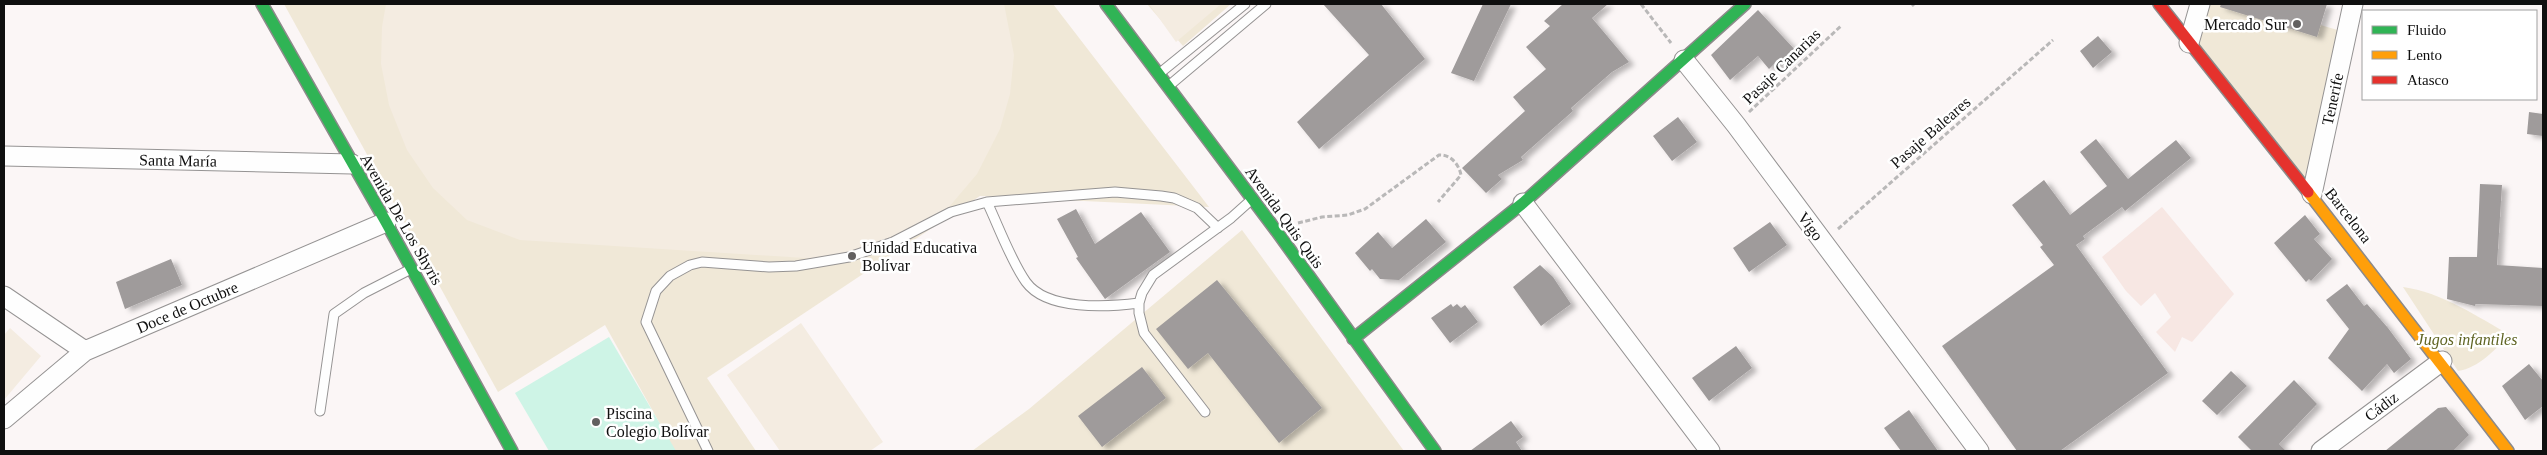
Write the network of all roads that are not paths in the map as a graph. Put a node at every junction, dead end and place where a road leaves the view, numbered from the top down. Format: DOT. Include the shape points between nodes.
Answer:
graph roads {
  1 [pos="262,4"];
  2 [pos="1106,4"];
  3 [pos="1245,4"];
  4 [pos="1266,4"];
  5 [pos="1745,4"];
  6 [pos="2159,4"];
  7 [pos="2200,4"];
  8 [pos="2353,4"];
  9 [pos="2189,43"];
  10 [pos="1684,60"];
  11 [pos="1159,74"];
  12 [pos="1169,86"];
  13 [pos="4,156"];
  14 [pos="352,164"];
  15 [pos="2312,194"];
  16 [pos="1252,199"];
  17 [pos="986,202"];
  18 [pos="1523,203"];
  19 [pos="386,222"];
  20 [pos="1218,228"];
  21 [pos="412,269"];
  22 [pos="4,296"];
  23 [pos="1139,303"];
  24 [pos="1353,339"];
  25 [pos="84,350"];
  26 [pos="2442,361"];
  27 [pos="320,411"];
  28 [pos="1205,412"];
  29 [pos="4,419"];
  30 [pos="512,451"];
  31 [pos="708,451"];
  32 [pos="1435,451"];
  33 [pos="1710,451"];
  34 [pos="1978,451"];
  35 [pos="2321,451"];
  36 [pos="2508,451"];
  1 -- 14 [label="street, Avenida De Los Shyris"];
  2 -- 11 [label="street, Avenida Quis Quis"];
  3 -- 11 [label="lane"];
  4 -- 12 [label="lane"];
  5 -- 10 [label="street"];
  6 -- 9 [label="street, Barcelona"];
  7 -- 9 [label="street"];
  8 -- 15 [label="street, Tenerife"];
  9 -- 15 [label="street, Barcelona"];
  10 -- 18 [label="street"];
  10 -- 34 [label="street, Vigo"];
  11 -- 12 [label="street, Avenida Quis Quis"];
  12 -- 16 [label="street, Avenida Quis Quis"];
  13 -- 14 [label="street, Santa María"];
  14 -- 19 [label="street, Avenida De Los Shyris"];
  15 -- 26 [label="street, Barcelona"];
  16 -- 20 [label="lane"];
  16 -- 24 [label="street, Avenida Quis Quis"];
  17 -- 20 [label="lane" via="1115,192 1162,196 1197,208"];
  17 -- 23 [label="lane" via="1021,273 1033,289 1078,305 1107,307"];
  17 -- 31 [label="lane" via="951,212 893,242 849,257 822,263 770,267 702,262 670,276 656,291 646,322"];
  18 -- 24 [label="street"];
  18 -- 33 [label="street"];
  19 -- 21 [label="street, Avenida De Los Shyris"];
  19 -- 25 [label="street, Doce de Octubre"];
  20 -- 23 [label="lane" via="1153,275"];
  21 -- 27 [label="lane" via="364,293 334,314"];
  21 -- 30 [label="street, Avenida De Los Shyris"];
  22 -- 25 [label="street"];
  23 -- 28 [label="lane" via="1144,333"];
  24 -- 32 [label="street, Avenida Quis Quis"];
  25 -- 29 [label="street, Doce de Octubre"];
  26 -- 35 [label="street, Cádiz"];
  26 -- 36 [label="street, Barcelona"];
}
